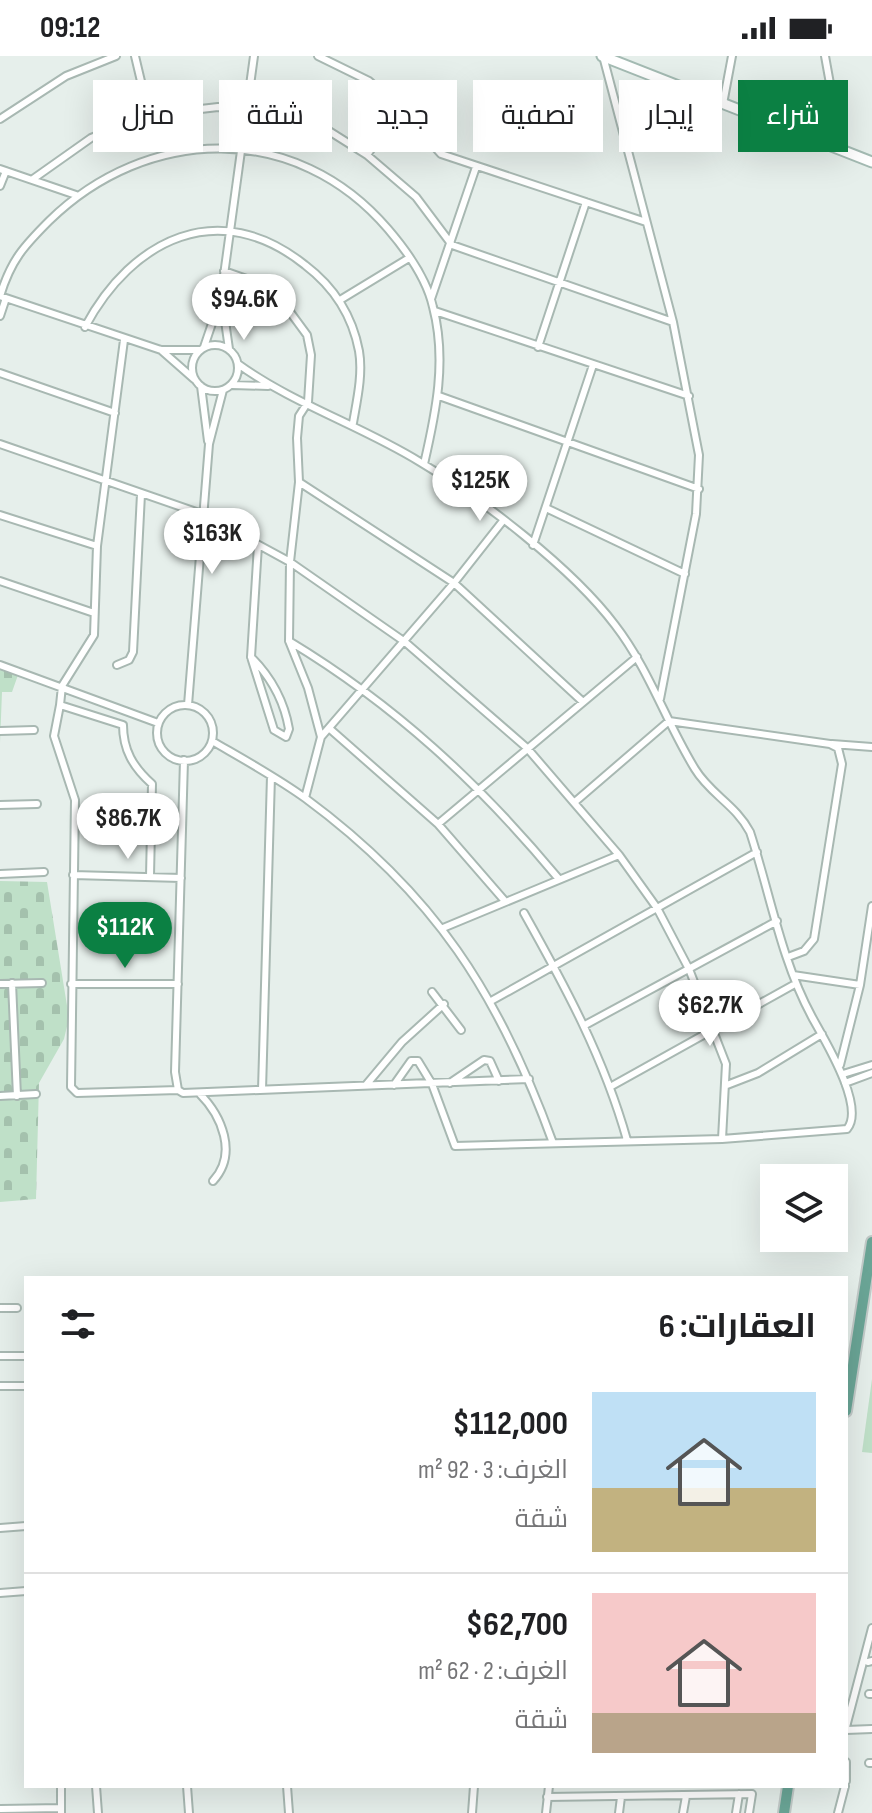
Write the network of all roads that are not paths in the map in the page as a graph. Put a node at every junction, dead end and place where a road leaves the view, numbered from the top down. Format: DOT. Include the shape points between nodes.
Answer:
graph roads {
  1 [pos="116,56"];
  2 [pos="135,56"];
  3 [pos="254,56"];
  4 [pos="318,56"];
  5 [pos="603,56"];
  6 [pos="732,56"];
  7 [pos="825,56"];
  8 [pos="618,59"];
  9 [pos="141,80"];
  10 [pos="250,80"];
  11 [pos="367,80"];
  12 [pos="829,80"];
  13 [pos="723,104"];
  14 [pos="738,110"];
  15 [pos="0,119"];
  16 [pos="332,133"];
  17 [pos="93,139"];
  18 [pos="219,148"];
  19 [pos="240,152"];
  20 [pos="259,152"];
  21 [pos="369,152"];
  22 [pos="438,152"];
  23 [pos="847,152"];
  24 [pos="367,155"];
  25 [pos="872,162"];
  26 [pos="476,167"];
  27 [pos="3,170"];
  28 [pos="33,179"];
  29 [pos="0,186"];
  30 [pos="76,195"];
  31 [pos="586,202"];
  32 [pos="646,222"];
  33 [pos="229,229"];
  34 [pos="452,245"];
  35 [pos="409,258"];
  36 [pos="224,271"];
  37 [pos="559,283"];
  38 [pos="2,297"];
  39 [pos="221,297"];
  40 [pos="431,299"];
  41 [pos="340,300"];
  42 [pos="435,311"];
  43 [pos="0,316"];
  44 [pos="673,322"];
  45 [pos="85,327"];
  46 [pos="124,340"];
  47 [pos="538,347"];
  48 [pos="202,348"];
  49 [pos="229,349"];
  50 [pos="161,350"];
  51 [pos="238,364"];
  52 [pos="593,365"];
  53 [pos="0,373"];
  54 [pos="195,379"];
  55 [pos="231,385"];
  56 [pos="201,386"];
  57 [pos="268,386"];
  58 [pos="223,390"];
  59 [pos="439,396"];
  60 [pos="689,396"];
  61 [pos="308,402"];
  62 [pos="115,413"];
  63 [pos="353,423"];
  64 [pos="568,441"];
  65 [pos="0,444"];
  66 [pos="209,444"];
  67 [pos="424,464"];
  68 [pos="299,482"];
  69 [pos="107,483"];
  70 [pos="699,489"];
  71 [pos="141,494"];
  72 [pos="546,508"];
  73 [pos="202,514"];
  74 [pos="0,515"];
  75 [pos="502,522"];
  76 [pos="258,545"];
  77 [pos="533,545"];
  78 [pos="97,546"];
  79 [pos="290,562"];
  80 [pos="685,574"];
  81 [pos="0,581"];
  82 [pos="454,583"];
  83 [pos="94,613"];
  84 [pos="289,641"];
  85 [pos="405,642"];
  86 [pos="251,657"];
  87 [pos="637,657"];
  88 [pos="0,665"];
  89 [pos="117,665"];
  90 [pos="62,686"];
  91 [pos="365,688"];
  92 [pos="660,699"];
  93 [pos="583,702"];
  94 [pos="60,705"];
  95 [pos="188,705"];
  96 [pos="126,711"];
  97 [pos="669,721"];
  98 [pos="158,723"];
  99 [pos="123,725"];
  100 [pos="330,729"];
  101 [pos="34,730"];
  102 [pos="0,731"];
  103 [pos="321,737"];
  104 [pos="212,741"];
  105 [pos="830,744"];
  106 [pos="872,747"];
  107 [pos="527,748"];
  108 [pos="184,760"];
  109 [pos="271,776"];
  110 [pos="480,790"];
  111 [pos="305,798"];
  112 [pos="576,801"];
  113 [pos="37,804"];
  114 [pos="0,805"];
  115 [pos="438,824"];
  116 [pos="757,852"];
  117 [pos="619,855"];
  118 [pos="44,872"];
  119 [pos="0,874"];
  120 [pos="73,875"];
  121 [pos="150,876"];
  122 [pos="181,878"];
  123 [pos="558,878"];
  124 [pos="504,900"];
  125 [pos="872,906"];
  126 [pos="657,908"];
  127 [pos="524,913"];
  128 [pos="777,921"];
  129 [pos="443,928"];
  130 [pos="788,957"];
  131 [pos="554,967"];
  132 [pos="689,969"];
  133 [pos="793,975"];
  134 [pos="12,983"];
  135 [pos="42,983"];
  136 [pos="0,984"];
  137 [pos="71,984"];
  138 [pos="178,984"];
  139 [pos="795,984"];
  140 [pos="860,985"];
  141 [pos="432,992"];
  142 [pos="491,1001"];
  143 [pos="444,1004"];
  144 [pos="585,1025"];
  145 [pos="714,1029"];
  146 [pos="461,1030"];
  147 [pos="822,1034"];
  148 [pos="840,1065"];
  149 [pos="872,1065"];
  150 [pos="872,1073"];
  151 [pos="843,1074"];
  152 [pos="529,1079"];
  153 [pos="499,1081"];
  154 [pos="450,1083"];
  155 [pos="845,1083"];
  156 [pos="432,1084"];
  157 [pos="366,1085"];
  158 [pos="394,1085"];
  159 [pos="727,1085"];
  160 [pos="610,1087"];
  161 [pos="178,1090"];
  162 [pos="262,1090"];
  163 [pos="199,1093"];
  164 [pos="36,1094"];
  165 [pos="0,1096"];
  166 [pos="17,1096"];
  167 [pos="722,1139"];
  168 [pos="627,1140"];
  169 [pos="553,1143"];
  170 [pos="213,1181"];
  171 [pos="872,1242"];
  172 [pos="0,1308"];
  173 [pos="17,1308"];
  174 [pos="0,1356"];
  175 [pos="24,1356"];
  176 [pos="0,1386"];
  177 [pos="24,1386"];
  178 [pos="848,1398"];
  179 [pos="24,1526"];
  180 [pos="0,1528"];
  181 [pos="24,1591"];
  182 [pos="0,1593"];
  183 [pos="872,1628"];
  184 [pos="848,1720"];
  185 [pos="848,1728"];
  186 [pos="872,1729"];
  187 [pos="61,1788"];
  188 [pos="96,1788"];
  189 [pos="187,1788"];
  190 [pos="287,1788"];
  191 [pos="474,1788"];
  192 [pos="549,1788"];
  193 [pos="788,1788"];
  194 [pos="844,1788"];
  195 [pos="739,1794"];
  196 [pos="686,1796"];
  197 [pos="547,1797"];
  198 [pos="621,1797"];
  199 [pos="0,1809"];
  200 [pos="61,1810"];
  201 [pos="98,1813"];
  202 [pos="189,1813"];
  203 [pos="289,1813"];
  204 [pos="472,1813"];
  205 [pos="546,1813"];
  206 [pos="619,1813"];
  207 [pos="683,1813"];
  208 [pos="736,1813"];
  209 [pos="749,1813"];
  210 [pos="784,1813"];
  211 [pos="838,1813"];
  1 -- 15 [label="street" via="66,76"];
  2 -- 9 [label="street"];
  3 -- 10 [label="street"];
  4 -- 11 [label="street"];
  5 -- 8 [label="main road"];
  5 -- 32 [label="street"];
  6 -- 13 [label="street"];
  7 -- 12 [label="street"];
  8 -- 13 [label="main road"];
  13 -- 14 [label="main road"];
  16 -- 24 [label="street"];
  17 -- 28 [label="street" via="70,149"];
  18 -- 30 [label="street" via="146,159"];
  19 -- 33 [label="street"];
  20 -- 35 [label="street" via="335,181 380,220"];
  21 -- 24 [label="street"];
  22 -- 26 [label="street"];
  23 -- 25 [label="main road"];
  24 -- 34 [label="street" via="416,197"];
  26 -- 31 [label="street"];
  26 -- 34 [label="street"];
  27 -- 28 [label="street"];
  27 -- 29 [label="street"];
  28 -- 30 [label="street"];
  30 -- 38 [label="street" via="26,241"];
  31 -- 32 [label="street"];
  31 -- 37 [label="street"];
  32 -- 44 [label="street"];
  33 -- 36 [label="street"];
  33 -- 41 [label="street" via="296,258"];
  33 -- 45 [label="street" via="175,240 145,253 114,280"];
  34 -- 37 [label="street"];
  34 -- 40 [label="street"];
  35 -- 40 [label="street"];
  35 -- 41 [label="street"];
  36 -- 39 [label="street"];
  36 -- 61 [label="street" via="264,285 296,316 311,355"];
  37 -- 44 [label="street"];
  37 -- 47 [label="street"];
  38 -- 43 [label="street"];
  38 -- 45 [label="street"];
  39 -- 48 [label="street"];
  39 -- 49 [label="street"];
  40 -- 42 [label="street"];
  41 -- 63 [label="street" via="359,353"];
  42 -- 47 [label="street"];
  42 -- 59 [label="street"];
  44 -- 60 [label="street"];
  45 -- 46 [label="street"];
  46 -- 50 [label="street"];
  46 -- 62 [label="street"];
  47 -- 52 [label="street"];
  48 -- 49 [label="street" via="216,344"];
  48 -- 50 [label="street"];
  48 -- 54 [label="street" via="192,365"];
  49 -- 51 [label="street"];
  50 -- 54 [label="street"];
  51 -- 55 [label="street"];
  51 -- 57 [label="street"];
  52 -- 60 [label="street"];
  52 -- 64 [label="street"];
  53 -- 62 [label="street"];
  54 -- 56 [label="street"];
  55 -- 57 [label="street"];
  55 -- 58 [label="street"];
  56 -- 58 [label="street"];
  56 -- 66 [label="street"];
  57 -- 61 [label="street"];
  58 -- 66 [label="street"];
  59 -- 64 [label="street"];
  59 -- 67 [label="street"];
  60 -- 70 [label="street"];
  61 -- 63 [label="street"];
  61 -- 68 [label="street" via="299,416"];
  62 -- 69 [label="street"];
  63 -- 67 [label="street"];
  64 -- 70 [label="street"];
  64 -- 72 [label="street"];
  65 -- 69 [label="street"];
  66 -- 73 [label="street"];
  67 -- 75 [label="street"];
  68 -- 79 [label="street"];
  68 -- 82 [label="street"];
  69 -- 71 [label="street"];
  69 -- 78 [label="street"];
  70 -- 80 [label="street"];
  71 -- 73 [label="street"];
  71 -- 89 [label="street" via="133,652"];
  72 -- 77 [label="street"];
  72 -- 80 [label="street"];
  73 -- 76 [label="street"];
  73 -- 95 [label="street"];
  74 -- 78 [label="street"];
  75 -- 77 [label="street"];
  75 -- 82 [label="street"];
  76 -- 79 [label="street"];
  76 -- 86 [label="street"];
  77 -- 87 [label="street" via="614,623"];
  78 -- 83 [label="street"];
  79 -- 84 [label="street"];
  79 -- 85 [label="street"];
  80 -- 92 [label="street"];
  81 -- 83 [label="street"];
  82 -- 85 [label="street"];
  82 -- 93 [label="street"];
  83 -- 90 [label="street" via="91,642"];
  84 -- 91 [label="street"];
  84 -- 103 [label="street"];
  85 -- 91 [label="street"];
  85 -- 107 [label="street"];
  86 -- 86 [label="street" via="274,730 286,737 283,703"];
  87 -- 92 [label="street"];
  87 -- 93 [label="street"];
  88 -- 90 [label="street"];
  90 -- 94 [label="street"];
  90 -- 96 [label="street"];
  91 -- 100 [label="street"];
  91 -- 110 [label="street"];
  92 -- 97 [label="street"];
  93 -- 107 [label="street"];
  94 -- 99 [label="street"];
  94 -- 120 [label="street" via="54,736 75,800"];
  95 -- 98 [label="street" via="173,707"];
  95 -- 104 [label="street" via="206,714"];
  96 -- 98 [label="street"];
  96 -- 99 [label="street"];
  97 -- 105 [label="street"];
  97 -- 112 [label="street"];
  97 -- 116 [label="street" via="702,779 738,810"];
  98 -- 108 [label="street" via="160,746"];
  99 -- 121 [label="street" via="125,746 136,769 152,784"];
  100 -- 103 [label="street"];
  100 -- 115 [label="street"];
  101 -- 102 [label="street"];
  103 -- 111 [label="street"];
  104 -- 108 [label="street" via="201,755"];
  104 -- 109 [label="street"];
  105 -- 106 [label="street"];
  105 -- 130 [label="street" via="838,748 842,764 814,939 804,951"];
  107 -- 110 [label="street"];
  107 -- 112 [label="street"];
  108 -- 122 [label="street"];
  109 -- 111 [label="street"];
  109 -- 162 [label="street"];
  110 -- 115 [label="street"];
  110 -- 123 [label="street"];
  111 -- 129 [label="street" via="397,876"];
  112 -- 117 [label="street"];
  113 -- 114 [label="street"];
  115 -- 124 [label="street"];
  116 -- 126 [label="street"];
  116 -- 128 [label="street"];
  117 -- 123 [label="street"];
  117 -- 126 [label="street"];
  118 -- 119 [label="street"];
  120 -- 121 [label="street"];
  120 -- 137 [label="street"];
  121 -- 122 [label="street"];
  122 -- 138 [label="street"];
  123 -- 124 [label="street"];
  124 -- 129 [label="street"];
  125 -- 140 [label="street"];
  126 -- 131 [label="street"];
  126 -- 132 [label="street"];
  127 -- 131 [label="street"];
  128 -- 130 [label="street"];
  128 -- 132 [label="street"];
  129 -- 142 [label="street"];
  130 -- 133 [label="street"];
  131 -- 142 [label="street"];
  131 -- 144 [label="street"];
  132 -- 144 [label="street"];
  132 -- 145 [label="street"];
  133 -- 139 [label="street"];
  133 -- 140 [label="street"];
  134 -- 135 [label="street"];
  134 -- 136 [label="street"];
  134 -- 166 [label="street"];
  137 -- 138 [label="street"];
  137 -- 161 [label="street" via="73,1091"];
  138 -- 161 [label="street"];
  139 -- 145 [label="street"];
  139 -- 147 [label="street"];
  140 -- 148 [label="street"];
  141 -- 143 [label="street"];
  142 -- 152 [label="street"];
  143 -- 146 [label="street"];
  143 -- 157 [label="street"];
  144 -- 160 [label="street"];
  145 -- 159 [label="street"];
  145 -- 160 [label="street"];
  147 -- 148 [label="street"];
  147 -- 159 [label="street" via="758,1073"];
  148 -- 151 [label="street"];
  149 -- 151 [label="street"];
  150 -- 155 [label="street"];
  151 -- 155 [label="street"];
  152 -- 153 [label="street"];
  152 -- 169 [label="street"];
  153 -- 154 [label="street"];
  153 -- 154 [label="street" via="490,1061 484,1060"];
  154 -- 156 [label="street"];
  155 -- 167 [label="street" via="852,1121 847,1129"];
  156 -- 158 [label="street"];
  156 -- 158 [label="street" via="416,1060"];
  156 -- 169 [label="street" via="455,1146"];
  157 -- 158 [label="street"];
  157 -- 162 [label="street"];
  159 -- 167 [label="street"];
  160 -- 168 [label="street"];
  161 -- 163 [label="street"];
  162 -- 163 [label="street"];
  163 -- 170 [label="street" via="218,1115 226,1148 223,1171"];
  164 -- 166 [label="street"];
  165 -- 166 [label="street"];
  167 -- 168 [label="street"];
  168 -- 169 [label="street"];
  171 -- 178 [label="main road"];
  172 -- 173 [label="street"];
  174 -- 175 [label="street"];
  176 -- 177 [label="street"];
  179 -- 180 [label="street"];
  181 -- 182 [label="street"];
  183 -- 184 [label="street"];
  185 -- 186 [label="street"];
  187 -- 200 [label="street"];
  188 -- 201 [label="street"];
  189 -- 202 [label="street"];
  190 -- 203 [label="street"];
  191 -- 204 [label="street"];
  192 -- 197 [label="street"];
  193 -- 210 [label="main road"];
  194 -- 211 [label="street"];
  195 -- 196 [label="street"];
  195 -- 208 [label="street"];
  195 -- 209 [label="street" via="752,1794"];
  196 -- 198 [label="street"];
  196 -- 207 [label="street"];
  197 -- 198 [label="street"];
  197 -- 205 [label="street"];
  198 -- 206 [label="street"];
  199 -- 200 [label="street"];
}
